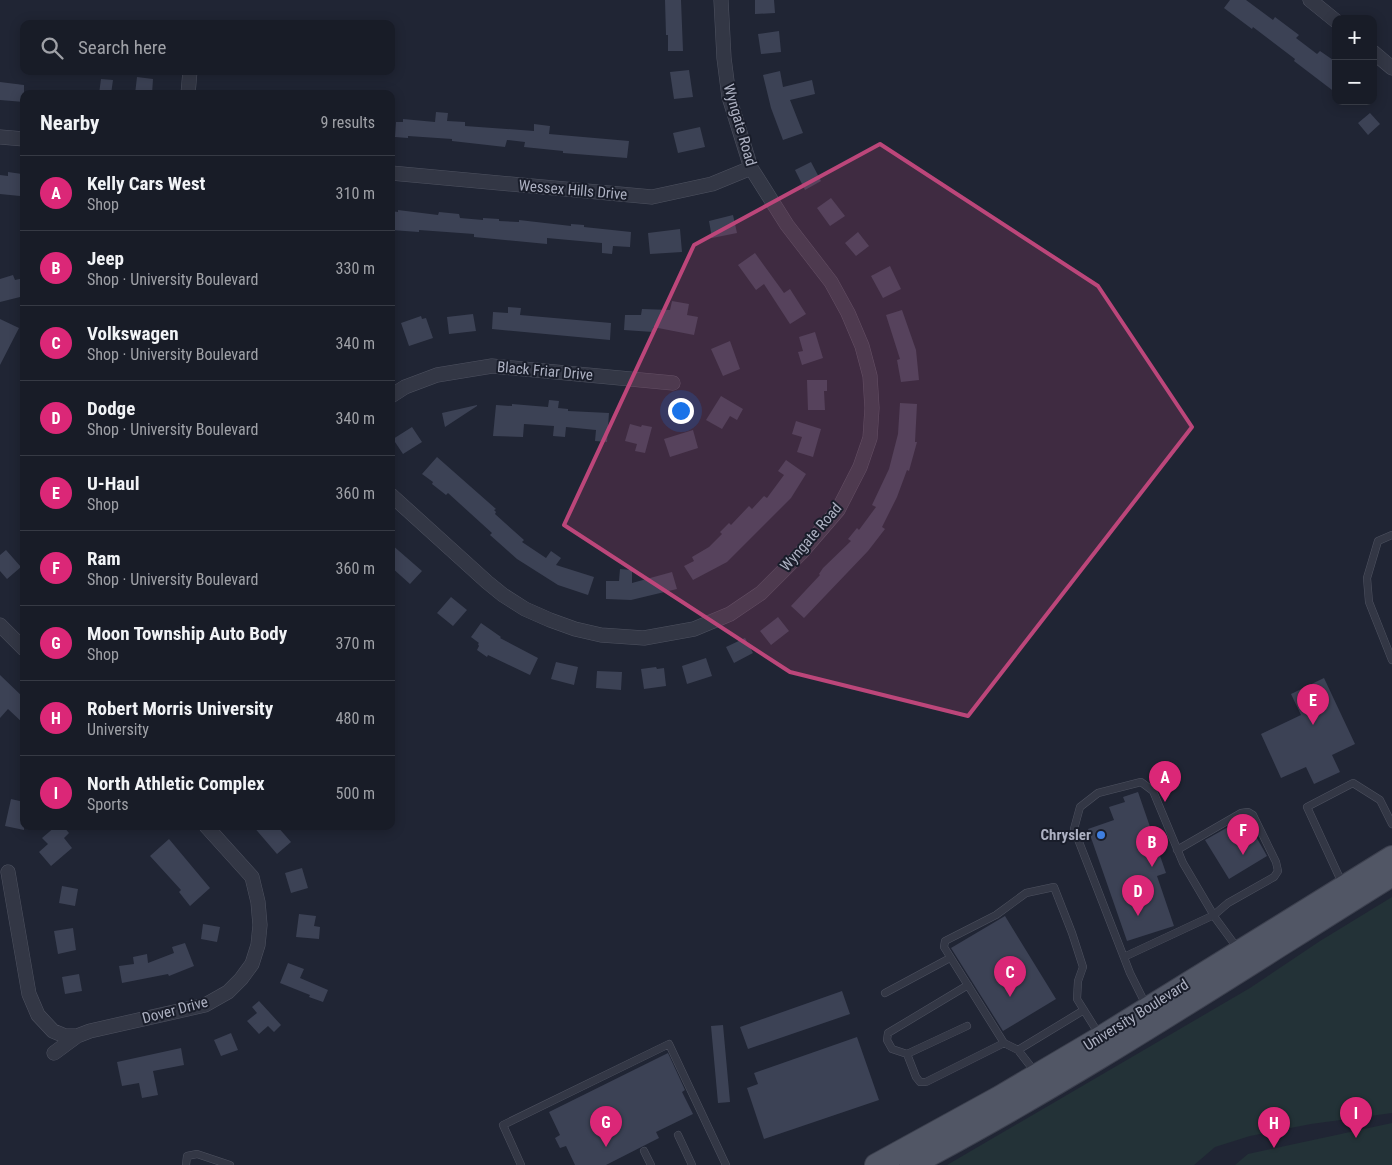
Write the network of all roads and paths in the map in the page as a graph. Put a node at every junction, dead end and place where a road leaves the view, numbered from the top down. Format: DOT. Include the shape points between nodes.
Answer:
graph roads {
  1 [pos="721,0"];
  2 [pos="1310,0"];
  3 [pos="1332,18"];
  4 [pos="1377,55"];
  5 [pos="1392,68"];
  6 [pos="190,75"];
  7 [pos="188,90"];
  8 [pos="0,137"];
  9 [pos="20,139"];
  10 [pos="751,168"];
  11 [pos="395,173"];
  12 [pos="674,383"];
  13 [pos="395,393"];
  14 [pos="395,499"];
  15 [pos="1392,535"];
  16 [pos="0,625"];
  17 [pos="20,645"];
  18 [pos="1392,660"];
  19 [pos="1392,824"];
  20 [pos="210,830"];
  21 [pos="1178,850"];
  22 [pos="1392,856"];
  23 [pos="8,872"];
  24 [pos="1392,875"];
  25 [pos="1343,886"];
  26 [pos="1214,915"];
  27 [pos="1124,957"];
  28 [pos="950,958"];
  29 [pos="1244,958"];
  30 [pos="968,985"];
  31 [pos="885,993"];
  32 [pos="1084,1010"];
  33 [pos="1152,1015"];
  34 [pos="967,1026"];
  35 [pos="77,1036"];
  36 [pos="1004,1043"];
  37 [pos="1105,1044"];
  38 [pos="1018,1050"];
  39 [pos="54,1053"];
  40 [pos="907,1054"];
  41 [pos="1042,1082"];
  42 [pos="678,1135"];
  43 [pos="644,1151"];
  44 [pos="186,1165"];
  45 [pos="230,1165"];
  46 [pos="521,1165"];
  47 [pos="651,1165"];
  48 [pos="692,1165"];
  49 [pos="726,1165"];
  50 [pos="876,1165"];
  51 [pos="910,1165"];
  1 -- 10 [label="street, Wyngate Road" via="729,97"];
  2 -- 3 [label="street"];
  4 -- 5 [label="street"];
  6 -- 7 [label="street"];
  8 -- 9 [label="street"];
  10 -- 11 [label="street, Wessex Hills Drive" via="712,184 652,197"];
  10 -- 14 [label="street, Wyngate Road" via="787,225 831,282 848,313 870,376 872,408 870,438 860,467 838,510 761,593 730,614 694,629 644,638 601,635 575,629 550,620 503,595"];
  12 -- 13 [label="street, Black Friar Drive" via="492,366 437,375"];
  15 -- 18 [label="lane" via="1378,541 1367,578 1369,602"];
  16 -- 17 [label="street"];
  19 -- 25 [label="lane" via="1380,800 1353,783 1306,807"];
  20 -- 35 [label="street, Dover Drive" via="252,877 260,925 252,964 228,992 205,1005 104,1026"];
  21 -- 26 [label="lane"];
  21 -- 26 [label="lane" via="1241,812 1253,815 1278,871 1274,877 1228,903"];
  21 -- 27 [label="lane" via="1153,791 1141,782 1098,793 1080,808 1074,829"];
  22 -- 25 [label="main road, University Boulevard"];
  23 -- 35 [label="street" via="29,994 38,1015 53,1031"];
  24 -- 29 [label="main road, University Boulevard"];
  25 -- 29 [label="main road, University Boulevard"];
  26 -- 27 [label="lane"];
  26 -- 29 [label="lane"];
  27 -- 33 [label="lane"];
  28 -- 30 [label="lane"];
  28 -- 31 [label="lane"];
  28 -- 32 [label="lane" via="944,947 946,941 996,915 1026,894 1054,887 1083,967 1077,999"];
  29 -- 33 [label="main road, University Boulevard"];
  30 -- 36 [label="lane"];
  30 -- 40 [label="lane" via="888,1032 887,1040 892,1049"];
  32 -- 37 [label="lane"];
  32 -- 38 [label="lane"];
  33 -- 37 [label="main road, University Boulevard"];
  34 -- 40 [label="lane"];
  35 -- 39 [label="street, Dover Drive"];
  36 -- 38 [label="lane"];
  36 -- 40 [label="lane" via="926,1082 920,1082 916,1077"];
  37 -- 41 [label="main road, University Boulevard"];
  38 -- 41 [label="lane"];
  41 -- 50 [label="main road, University Boulevard" via="998,1098"];
  41 -- 51 [label="main road, University Boulevard"];
  42 -- 48 [label="lane"];
  43 -- 47 [label="lane"];
  44 -- 45 [label="lane" via="187,1156 197,1154"];
  46 -- 49 [label="lane" via="503,1125 669,1044"];
}
